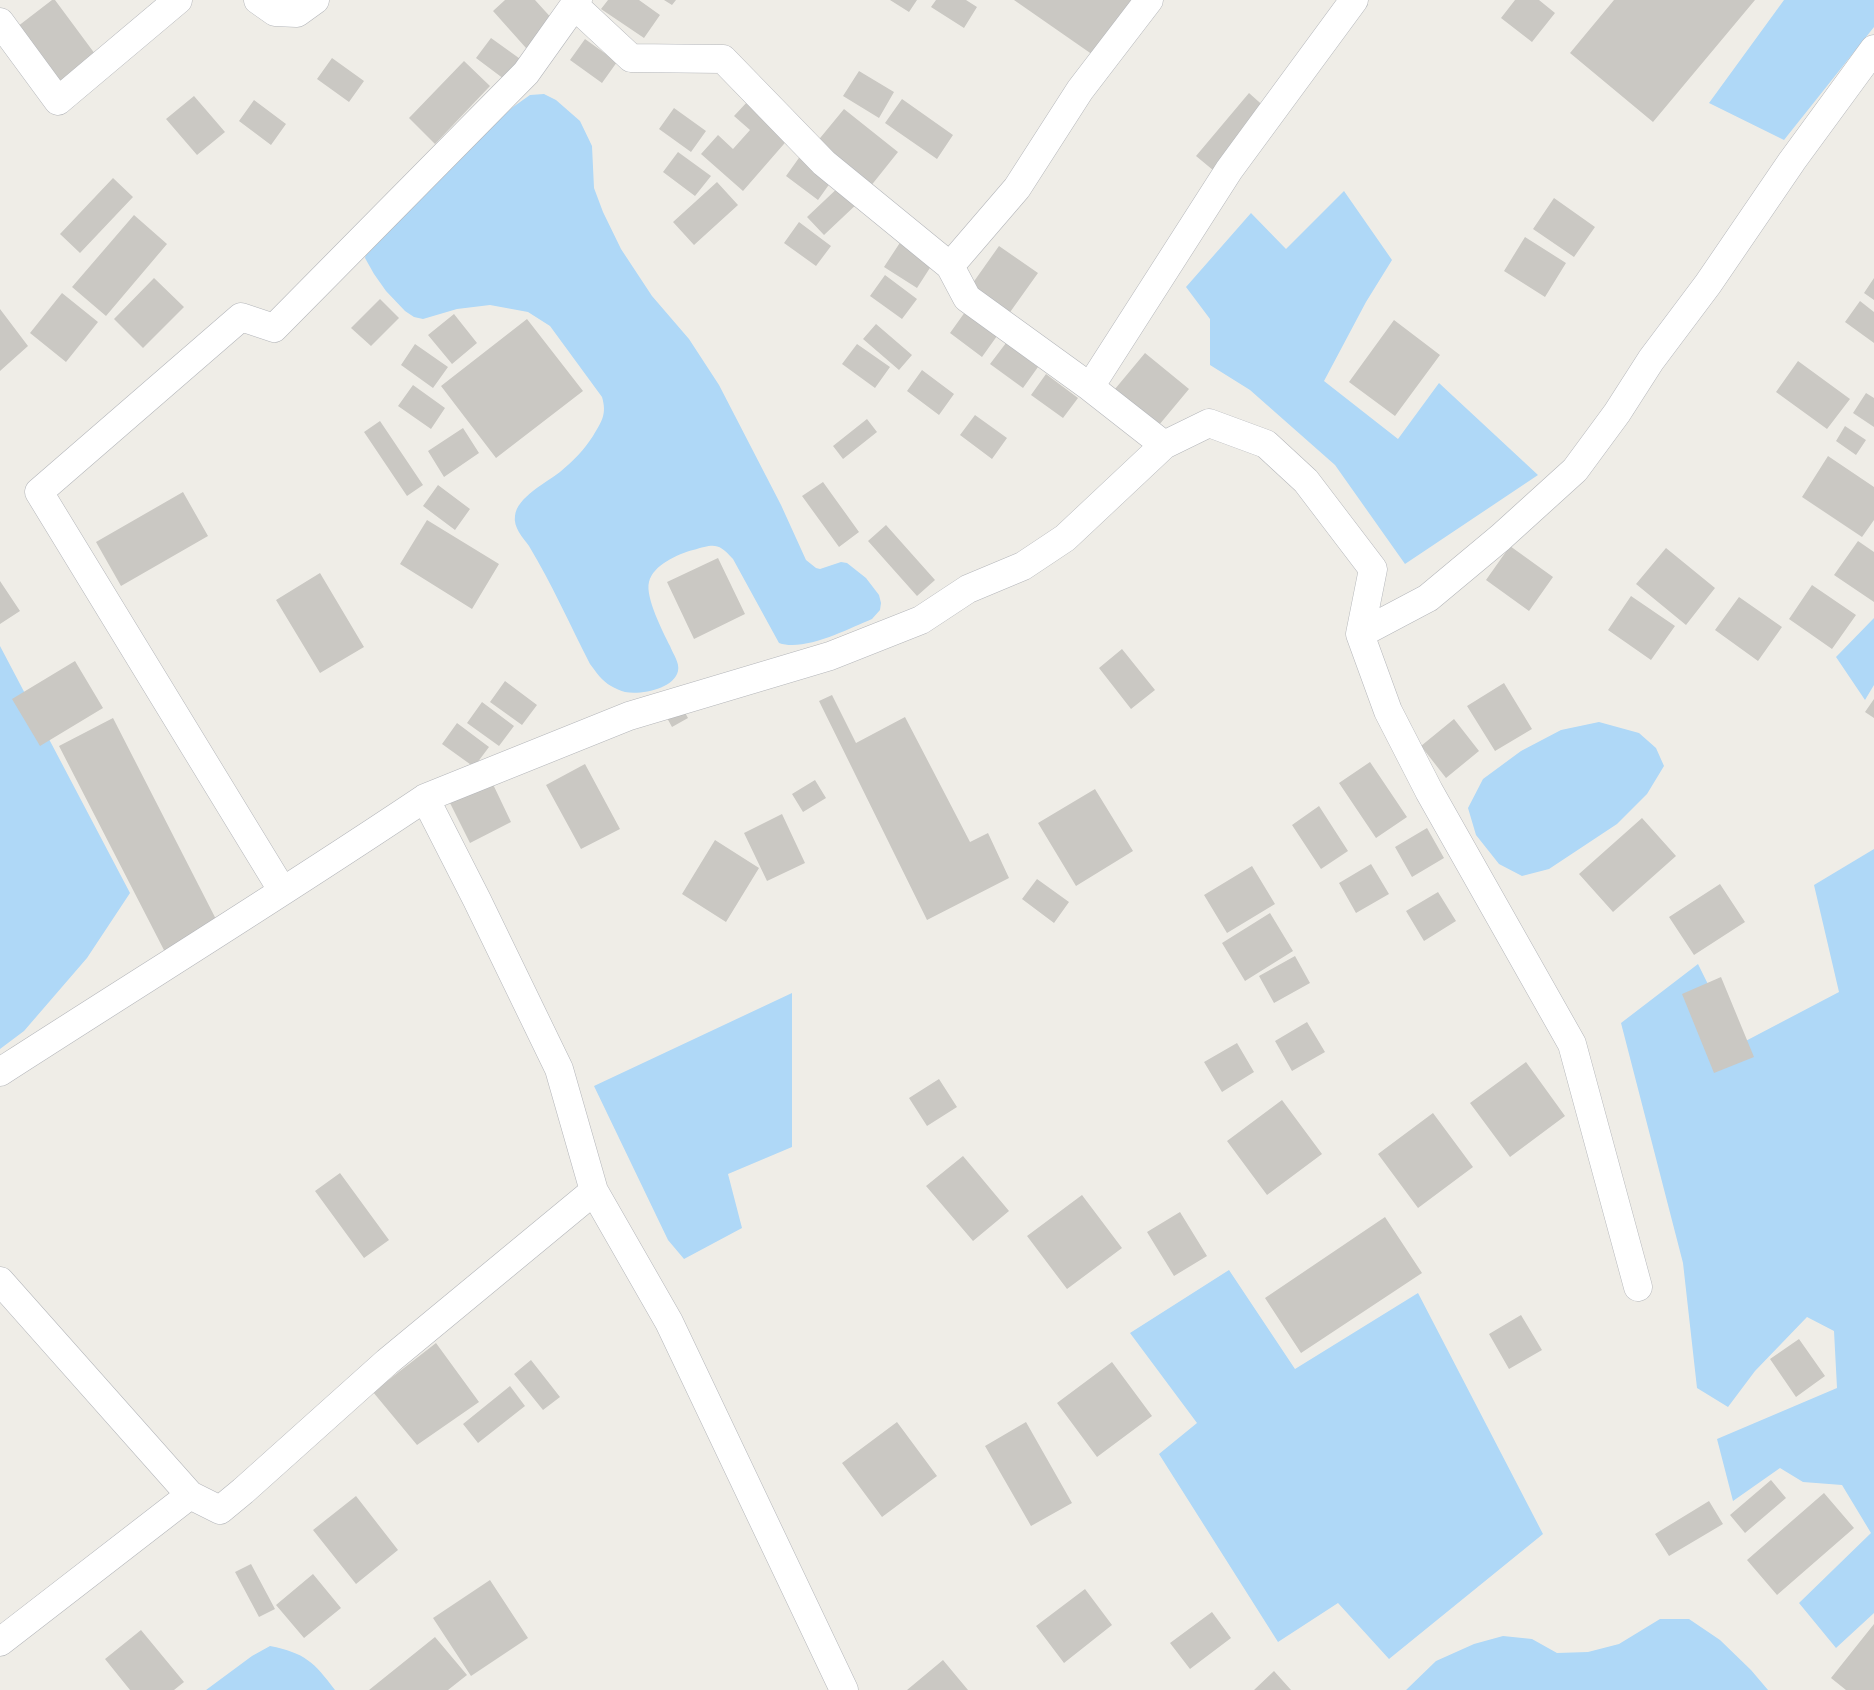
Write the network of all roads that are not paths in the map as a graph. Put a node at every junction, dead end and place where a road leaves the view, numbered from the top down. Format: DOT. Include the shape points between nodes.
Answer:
graph roads {
  1 [pos="178,0"];
  2 [pos="258,0"];
  3 [pos="315,0"];
  4 [pos="1149,0"];
  5 [pos="1354,0"];
  6 [pos="576,3"];
  7 [pos="0,22"];
  8 [pos="1874,48"];
  9 [pos="950,266"];
  10 [pos="1090,387"];
  11 [pos="1164,445"];
  12 [pos="1360,634"];
  13 [pos="425,798"];
  14 [pos="282,890"];
  15 [pos="0,1072"];
  16 [pos="594,1191"];
  17 [pos="0,1281"];
  18 [pos="1638,1287"];
  19 [pos="190,1495"];
  20 [pos="0,1642"];
  21 [pos="844,1690"];
  1 -- 7 [label="street" via="58,101"];
  2 -- 3 [label="street" via="275,12 297,14"];
  4 -- 9 [label="street" via="1080,90 1017,188"];
  5 -- 10 [label="street" via="1229,170"];
  6 -- 9 [label="street" via="631,58 723,59 824,163"];
  6 -- 14 [label="street" via="526,74 274,328 241,317 39,492"];
  8 -- 12 [label="street" via="1575,470 1428,598"];
  9 -- 10 [label="street" via="967,298"];
  10 -- 11 [label="street"];
  11 -- 12 [label="street" via="1209,423 1266,444 1306,481 1373,569"];
  11 -- 13 [label="street" via="1065,538 1023,566 968,589 921,620 830,656 629,716"];
  12 -- 18 [label="street" via="1388,711 1429,791 1572,1044"];
  13 -- 14 [label="street"];
  13 -- 16 [label="street" via="559,1069"];
  14 -- 15 [label="street"];
  16 -- 19 [label="street" via="387,1362 220,1510"];
  16 -- 21 [label="street" via="668,1322"];
  17 -- 19 [label="street"];
  19 -- 20 [label="street"];
}
